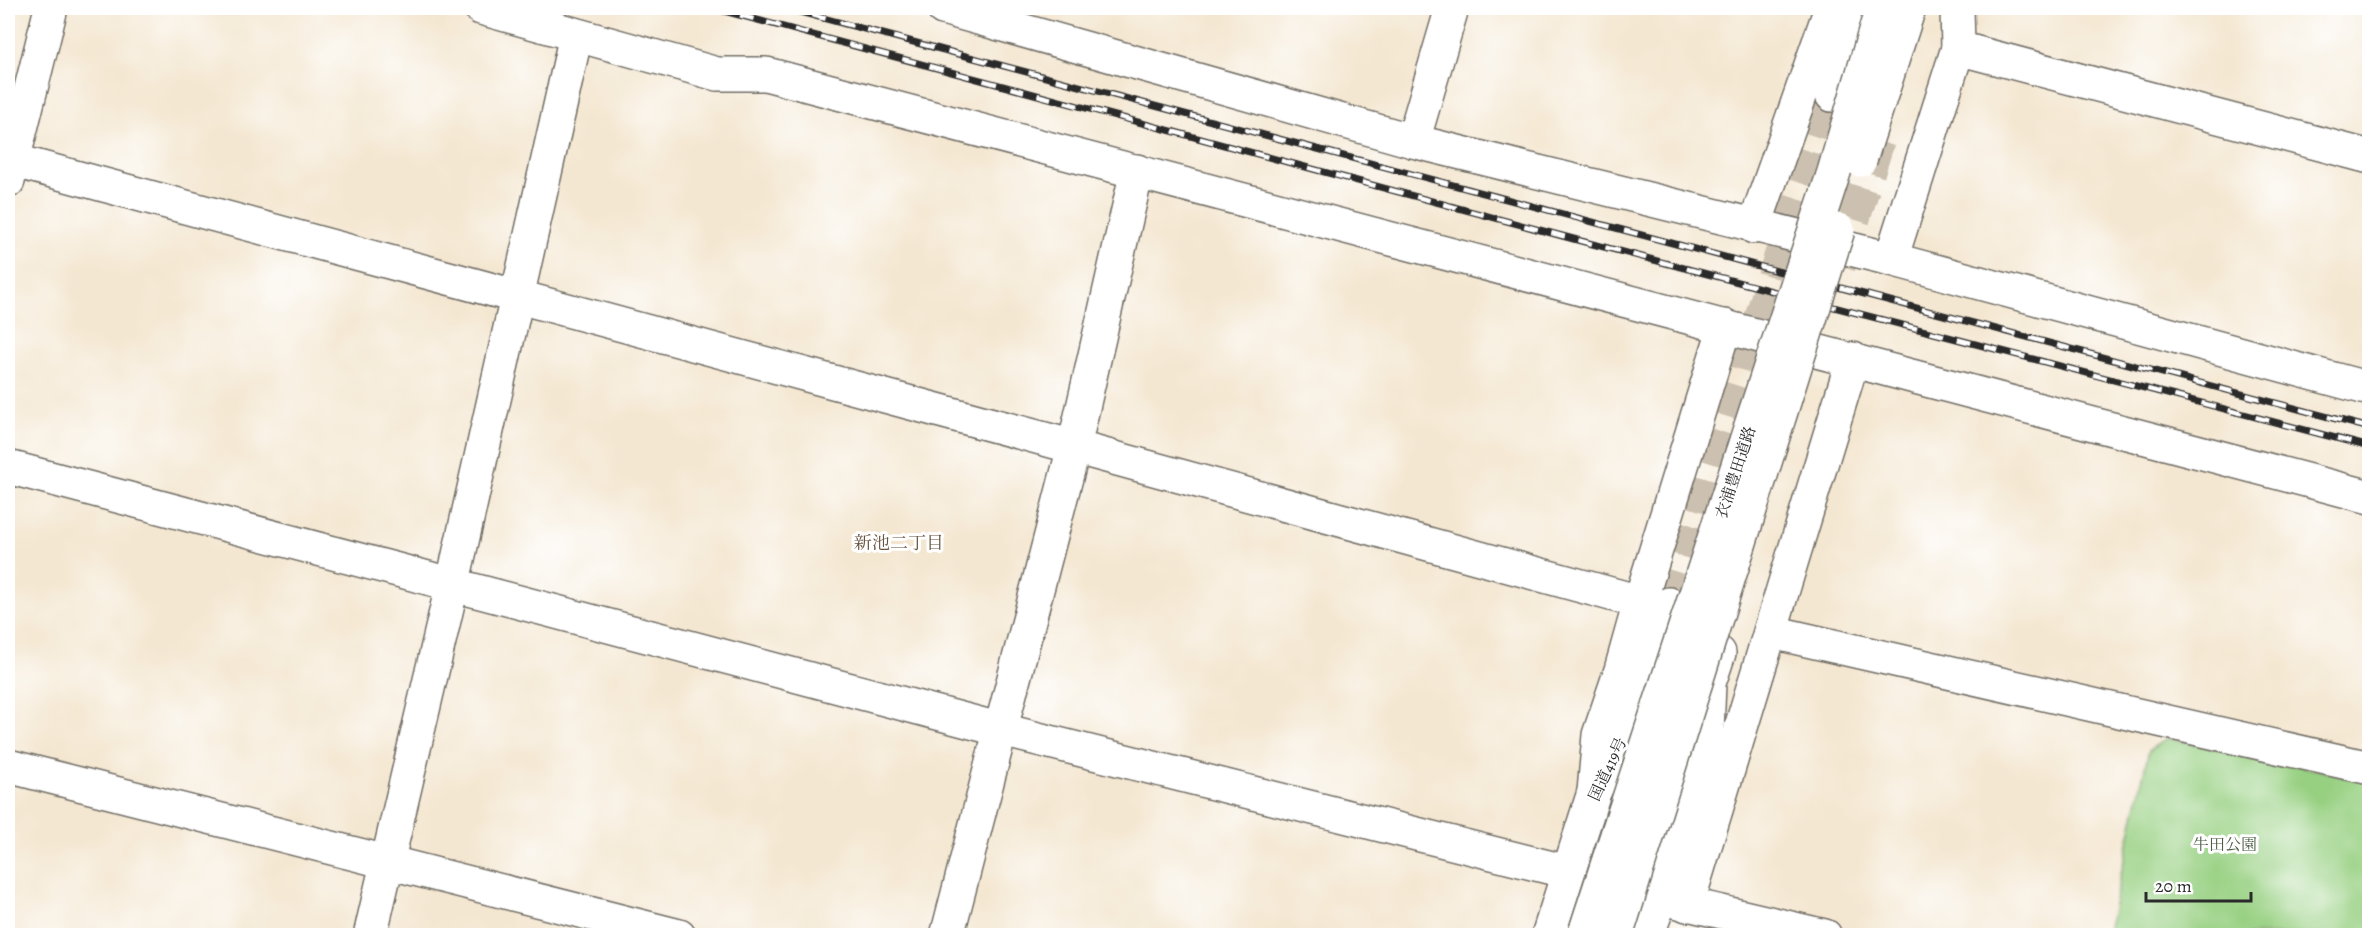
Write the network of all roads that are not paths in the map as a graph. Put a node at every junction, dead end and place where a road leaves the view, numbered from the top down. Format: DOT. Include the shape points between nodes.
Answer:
graph roads {
  1 [pos="51,8"];
  2 [pos="481,8"];
  3 [pos="943,8"];
  4 [pos="1452,8"];
  5 [pos="1831,8"];
  6 [pos="1860,8"];
  7 [pos="1882,8"];
  8 [pos="1908,8"];
  9 [pos="1927,8"];
  10 [pos="1956,8"];
  11 [pos="576,35"];
  12 [pos="1958,48"];
  13 [pos="1832,95"];
  14 [pos="1889,107"];
  15 [pos="1413,141"];
  16 [pos="2370,157"];
  17 [pos="9,168"];
  18 [pos="1137,171"];
  19 [pos="1754,227"];
  20 [pos="1891,259"];
  21 [pos="518,297"];
  22 [pos="1725,326"];
  23 [pos="1853,359"];
  24 [pos="2370,389"];
  25 [pos="1074,447"];
  26 [pos="8,467"];
  27 [pos="2370,497"];
  28 [pos="452,586"];
  29 [pos="1654,603"];
  30 [pos="1729,620"];
  31 [pos="1772,632"];
  32 [pos="1002,730"];
  33 [pos="8,766"];
  34 [pos="2370,768"];
  35 [pos="386,862"];
  36 [pos="1568,872"];
  37 [pos="1674,902"];
  38 [pos="370,936"];
  39 [pos="679,936"];
  40 [pos="947,936"];
  41 [pos="1548,936"];
  42 [pos="1584,936"];
  43 [pos="1616,936"];
  44 [pos="1647,936"];
  45 [pos="1825,936"];
  1 -- 17 [label="main road"];
  2 -- 11 [label="main road"];
  3 -- 15 [label="main road"];
  4 -- 15 [label="main road"];
  5 -- 19 [label="main road"];
  6 -- 13 [label="main road"];
  7 -- 42 [label="main road, 衣浦豊田道路, bridge" via="1834,171"];
  8 -- 43 [label="main road, 衣浦豊田道路, bridge"];
  9 -- 14 [label="main road" via="1914,27"];
  10 -- 12 [label="main road"];
  11 -- 18 [label="main road" via="717,74 766,74"];
  11 -- 21 [label="main road"];
  12 -- 16 [label="main road"];
  12 -- 20 [label="main road"];
  15 -- 19 [label="main road"];
  17 -- 21 [label="main road"];
  18 -- 22 [label="main road"];
  18 -- 25 [label="main road"];
  19 -- 20 [label="main road"];
  20 -- 24 [label="main road"];
  21 -- 25 [label="main road"];
  21 -- 28 [label="main road"];
  22 -- 23 [label="main road"];
  22 -- 29 [label="main road, 国道419号"];
  23 -- 27 [label="main road"];
  23 -- 31 [label="main road"];
  25 -- 29 [label="main road"];
  25 -- 32 [label="main road"];
  26 -- 28 [label="main road"];
  28 -- 32 [label="main road"];
  28 -- 35 [label="main road"];
  29 -- 36 [label="main road, 国道419号" via="1634,713 1594,792"];
  30 -- 37 [label="main road" via="1709,683 1707,732"];
  31 -- 34 [label="main road"];
  31 -- 37 [label="main road" via="1720,793"];
  32 -- 36 [label="main road"];
  32 -- 40 [label="main road"];
  33 -- 35 [label="main road"];
  35 -- 38 [label="main road"];
  35 -- 39 [label="main road"];
  36 -- 37 [label="main road"];
  36 -- 41 [label="main road, 国道419号"];
  37 -- 44 [label="main road"];
  37 -- 45 [label="main road"];
}
